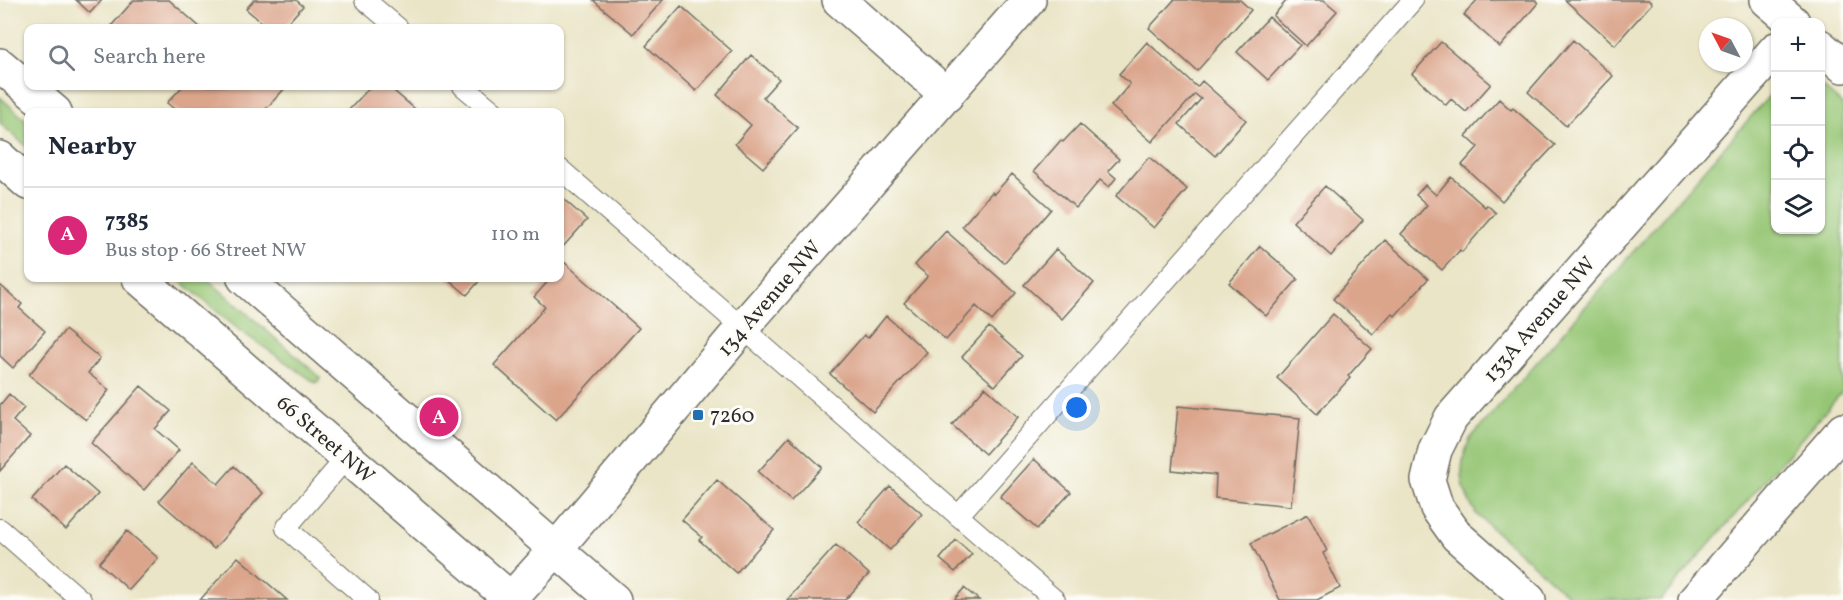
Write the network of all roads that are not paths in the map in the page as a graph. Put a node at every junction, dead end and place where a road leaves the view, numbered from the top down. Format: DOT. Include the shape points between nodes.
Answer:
graph roads {
  1 [pos="365,0"];
  2 [pos="839,0"];
  3 [pos="1029,0"];
  4 [pos="1413,0"];
  5 [pos="1767,0"];
  6 [pos="1788,18"];
  7 [pos="393,24"];
  8 [pos="1825,50"];
  9 [pos="1771,55"];
  10 [pos="0,65"];
  11 [pos="1843,66"];
  12 [pos="24,86"];
  13 [pos="29,90"];
  14 [pos="468,90"];
  15 [pos="947,94"];
  16 [pos="50,108"];
  17 [pos="489,108"];
  18 [pos="0,158"];
  19 [pos="564,172"];
  20 [pos="24,179"];
  21 [pos="144,282"];
  22 [pos="249,282"];
  23 [pos="742,328"];
  24 [pos="1843,429"];
  25 [pos="347,457"];
  26 [pos="958,516"];
  27 [pos="0,530"];
  28 [pos="556,549"];
  29 [pos="81,600"];
  30 [pos="368,600"];
  31 [pos="511,600"];
  32 [pos="614,600"];
  33 [pos="1055,600"];
  34 [pos="1529,600"];
  35 [pos="1695,600"];
  1 -- 7 [label="lane"];
  2 -- 15 [label="street"];
  3 -- 15 [label="street, 134 Avenue NW"];
  4 -- 26 [label="lane"];
  5 -- 6 [label="street"];
  8 -- 11 [label="street"];
  9 -- 34 [label="street, 133A Avenue NW" via="1451,418 1435,450 1428,480 1437,508 1457,536"];
  10 -- 12 [label="street"];
  13 -- 16 [label="street"];
  14 -- 17 [label="lane"];
  15 -- 23 [label="street, 134 Avenue NW"];
  18 -- 20 [label="street"];
  19 -- 23 [label="lane"];
  21 -- 25 [label="street, 66 Street NW"];
  22 -- 28 [label="street"];
  23 -- 26 [label="lane"];
  23 -- 28 [label="street, 134 Avenue NW"];
  24 -- 35 [label="street"];
  25 -- 30 [label="lane" via="286,528"];
  25 -- 31 [label="street, 66 Street NW"];
  26 -- 33 [label="lane"];
  27 -- 29 [label="lane"];
  28 -- 31 [label="street, 134 Avenue NW"];
  28 -- 32 [label="street"];
}
